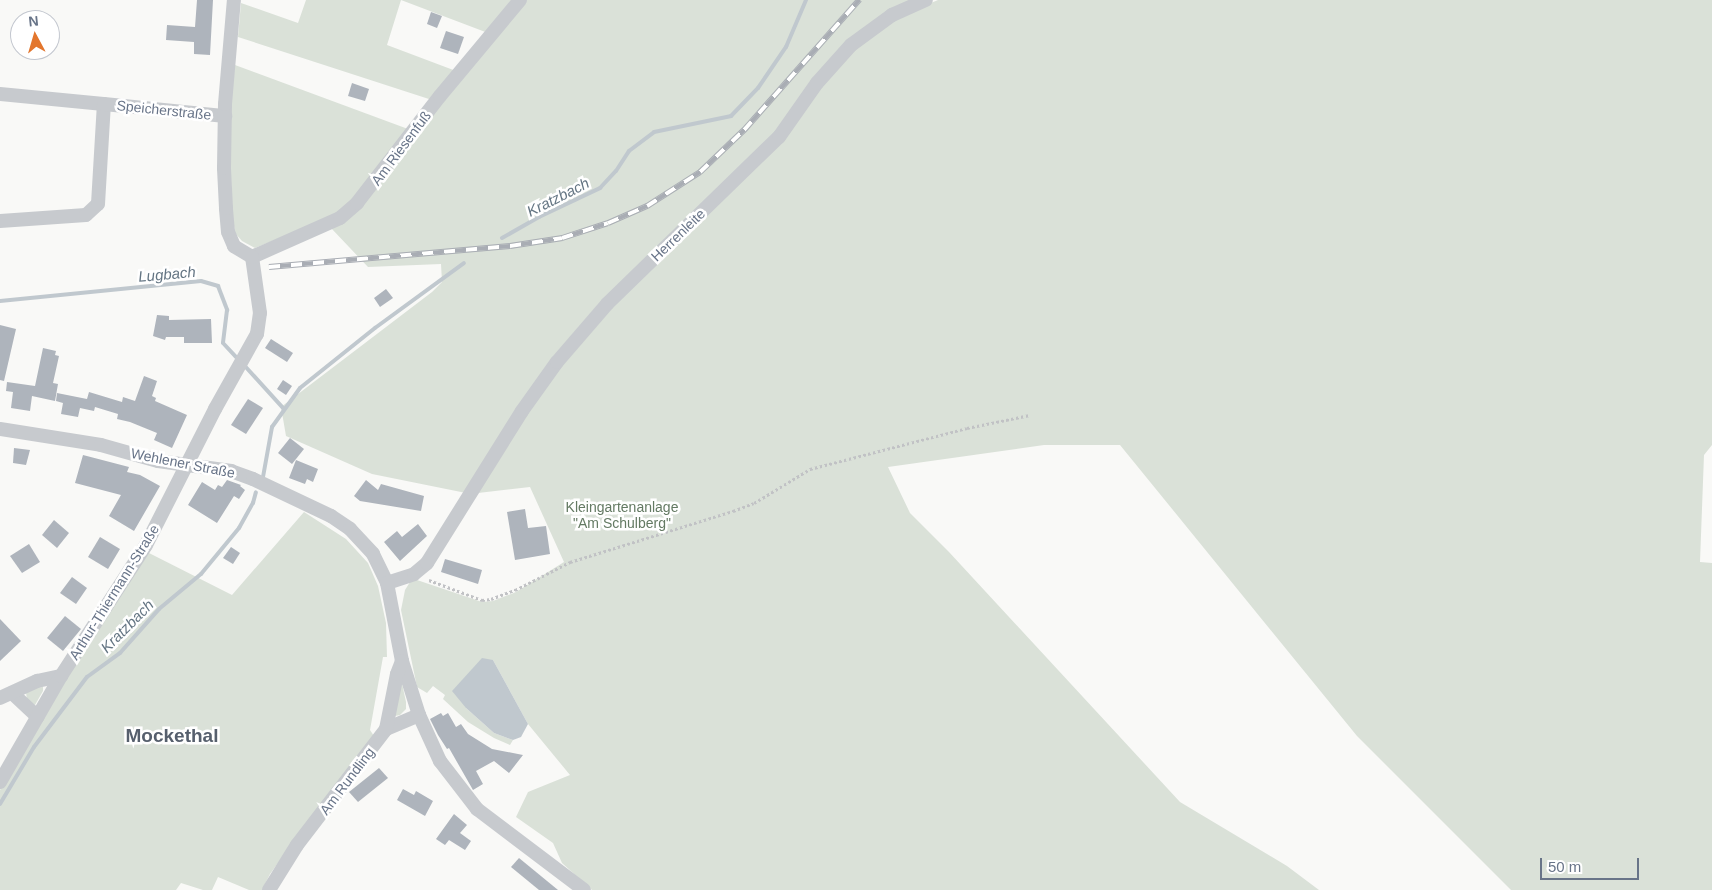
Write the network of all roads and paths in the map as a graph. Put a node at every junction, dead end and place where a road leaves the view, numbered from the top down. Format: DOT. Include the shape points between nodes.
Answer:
graph roads {
  1 [pos="234,0"];
  2 [pos="520,0"];
  3 [pos="926,0"];
  4 [pos="0,94"];
  5 [pos="104,104"];
  6 [pos="224,116"];
  7 [pos="0,221"];
  8 [pos="252,258"];
  9 [pos="1030,415"];
  10 [pos="0,429"];
  11 [pos="188,465"];
  12 [pos="414,574"];
  13 [pos="387,583"];
  14 [pos="402,661"];
  15 [pos="61,676"];
  16 [pos="6,696"];
  17 [pos="419,715"];
  18 [pos="38,717"];
  19 [pos="386,729"];
  20 [pos="0,782"];
  21 [pos="269,890"];
  22 [pos="584,890"];
  1 -- 6 [label="street"];
  2 -- 8 [label="street, Am Riesenfuß" via="357,203 340,218"];
  3 -- 12 [label="street, Herrenleite" via="892,15 851,45 817,83 779,137 608,304 557,362 522,411 427,563"];
  4 -- 5 [label="street, Speicherstraße"];
  5 -- 6 [label="street, Speicherstraße"];
  5 -- 7 [label="street, Speicherstraße" via="98,204 86,215"];
  6 -- 8 [label="street" via="228,232 234,246"];
  8 -- 11 [label="street, Arthur-Thiermann-Straße" via="260,313 257,334"];
  9 -- 12 [label="path" via="810,469 740,508 570,562 491,599 482,600"];
  10 -- 11 [label="street, Wehlener Straße" via="101,445 158,461"];
  11 -- 13 [label="street, Wehlener Straße" via="231,471 331,516 363,541 380,565"];
  11 -- 15 [label="street, Arthur-Thiermann-Straße" via="143,550"];
  12 -- 13 [label="street"];
  13 -- 14 [label="street, Wehlener Straße"];
  14 -- 17 [label="street, Wehlener Straße"];
  14 -- 19 [label="street, Am Rundling"];
  15 -- 16 [label="street" via="37,682"];
  15 -- 18 [label="street, Arthur-Thiermann-Straße"];
  16 -- 18 [label="street"];
  17 -- 19 [label="street"];
  17 -- 22 [label="street, Wehlener Straße" via="451,779 477,809"];
  18 -- 20 [label="street, Arthur-Thiermann-Straße"];
  19 -- 21 [label="street, Am Rundling" via="297,845"];
}
